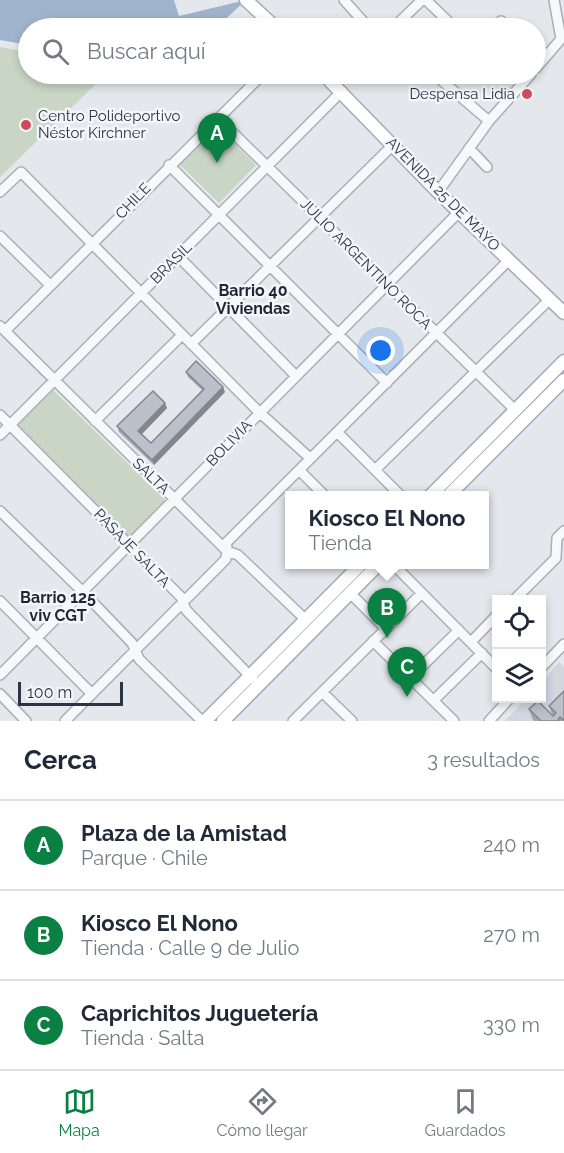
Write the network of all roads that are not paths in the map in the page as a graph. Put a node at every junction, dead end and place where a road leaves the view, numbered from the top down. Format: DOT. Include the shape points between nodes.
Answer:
graph roads {
  1 [pos="344,0"];
  2 [pos="422,0"];
  3 [pos="426,0"];
  4 [pos="554,0"];
  5 [pos="249,3"];
  6 [pos="265,18"];
  7 [pos="360,18"];
  8 [pos="403,18"];
  9 [pos="445,18"];
  10 [pos="546,56"];
  11 [pos="253,84"];
  12 [pos="334,84"];
  13 [pos="340,84"];
  14 [pos="446,84"];
  15 [pos="522,84"];
  16 [pos="338,88"];
  17 [pos="218,118"];
  18 [pos="489,121"];
  19 [pos="394,144"];
  20 [pos="469,148"];
  21 [pos="169,165"];
  22 [pos="267,166"];
  23 [pos="487,166"];
  24 [pos="0,192"];
  25 [pos="438,192"];
  26 [pos="459,212"];
  27 [pos="219,214"];
  28 [pos="319,218"];
  29 [pos="0,236"];
  30 [pos="93,242"];
  31 [pos="178,256"];
  32 [pos="509,260"];
  33 [pos="270,267"];
  34 [pos="50,285"];
  35 [pos="387,286"];
  36 [pos="142,292"];
  37 [pos="550,298"];
  38 [pos="228,308"];
  39 [pos="564,313"];
  40 [pos="3,328"];
  41 [pos="338,334"];
  42 [pos="436,334"];
  43 [pos="182,335"];
  44 [pos="191,344"];
  45 [pos="564,361"];
  46 [pos="475,371"];
  47 [pos="296,376"];
  48 [pos="55,380"];
  49 [pos="564,380"];
  50 [pos="387,383"];
  51 [pos="514,410"];
  52 [pos="259,412"];
  53 [pos="0,415"];
  54 [pos="95,421"];
  55 [pos="10,425"];
  56 [pos="337,432"];
  57 [pos="0,435"];
  58 [pos="310,458"];
  59 [pos="376,469"];
  60 [pos="299,470"];
  61 [pos="321,491"];
  62 [pos="397,491"];
  63 [pos="434,491"];
  64 [pos="452,491"];
  65 [pos="176,499"];
  66 [pos="0,511"];
  67 [pos="564,531"];
  68 [pos="130,544"];
  69 [pos="227,551"];
  70 [pos="556,558"];
  71 [pos="564,566"];
  72 [pos="356,569"];
  73 [pos="374,569"];
  74 [pos="398,569"];
  75 [pos="82,591"];
  76 [pos="422,592"];
  77 [pos="350,593"];
  78 [pos="519,595"];
  79 [pos="0,602"];
  80 [pos="184,604"];
  81 [pos="306,620"];
  82 [pos="492,620"];
  83 [pos="386,629"];
  84 [pos="459,630"];
  85 [pos="37,638"];
  86 [pos="373,641"];
  87 [pos="471,642"];
  88 [pos="135,650"];
  89 [pos="562,651"];
  90 [pos="482,653"];
  91 [pos="492,664"];
  92 [pos="546,664"];
  93 [pos="0,675"];
  94 [pos="411,677"];
  95 [pos="255,680"];
  96 [pos="322,692"];
  97 [pos="0,694"];
  98 [pos="92,694"];
  99 [pos="434,700"];
  100 [pos="506,703"];
  101 [pos="26,721"];
  102 [pos="65,721"];
  103 [pos="203,721"];
  104 [pos="223,721"];
  105 [pos="293,721"];
  106 [pos="352,721"];
  107 [pos="454,721"];
  108 [pos="489,721"];
  1 -- 7 [label="street"];
  2 -- 8 [label="street"];
  3 -- 9 [label="street"];
  4 -- 10 [label="street" via="561,39"];
  5 -- 6 [label="main road"];
  11 -- 17 [label="street, CHILE"];
  12 -- 16 [label="main road, AVENIDA 25 DE MAYO"];
  13 -- 16 [label="street, BRASIL"];
  14 -- 18 [label="street"];
  15 -- 18 [label="street"];
  16 -- 19 [label="main road, AVENIDA 25 DE MAYO"];
  16 -- 22 [label="street, BRASIL"];
  17 -- 21 [label="street, CHILE"];
  17 -- 22 [label="street, JULIO ARGENTINO ROCA"];
  18 -- 20 [label="street"];
  19 -- 25 [label="main road, AVENIDA 25 DE MAYO"];
  19 -- 28 [label="street"];
  20 -- 23 [label="street"];
  20 -- 25 [label="street"];
  21 -- 27 [label="street"];
  21 -- 30 [label="street, CHILE"];
  22 -- 27 [label="street, BRASIL"];
  22 -- 28 [label="street, JULIO ARGENTINO ROCA"];
  24 -- 30 [label="street" via="21,172"];
  25 -- 26 [label="main road, AVENIDA 25 DE MAYO"];
  26 -- 32 [label="main road, AVENIDA 25 DE MAYO"];
  26 -- 35 [label="street, BOLIVIA"];
  27 -- 31 [label="street, BRASIL"];
  27 -- 33 [label="street"];
  28 -- 33 [label="street"];
  28 -- 35 [label="street, JULIO ARGENTINO ROCA"];
  29 -- 34 [label="street"];
  30 -- 34 [label="street, CHILE"];
  30 -- 36 [label="street"];
  31 -- 36 [label="street, BRASIL"];
  31 -- 38 [label="street"];
  32 -- 37 [label="main road, AVENIDA 25 DE MAYO"];
  32 -- 42 [label="street"];
  33 -- 38 [label="street"];
  33 -- 41 [label="street"];
  34 -- 40 [label="street, CHILE"];
  35 -- 41 [label="street, BOLIVIA"];
  35 -- 42 [label="street, JULIO ARGENTINO ROCA"];
  36 -- 43 [label="street"];
  36 -- 48 [label="street, BRASIL"];
  37 -- 39 [label="main road, AVENIDA 25 DE MAYO"];
  37 -- 46 [label="street"];
  38 -- 44 [label="street"];
  38 -- 47 [label="street"];
  40 -- 48 [label="street, SALTA"];
  41 -- 47 [label="street, BOLIVIA"];
  41 -- 50 [label="street"];
  42 -- 46 [label="street, JULIO ARGENTINO ROCA"];
  42 -- 50 [label="street"];
  43 -- 44 [label="street"];
  43 -- 54 [label="street"];
  44 -- 52 [label="street"];
  45 -- 51 [label="main road"];
  46 -- 51 [label="street, JULIO ARGENTINO ROCA"];
  46 -- 59 [label="street"];
  47 -- 52 [label="street, BOLIVIA"];
  48 -- 54 [label="street, SALTA"];
  48 -- 55 [label="street, BRASIL"];
  49 -- 64 [label="main road"];
  50 -- 56 [label="street"];
  51 -- 63 [label="main road"];
  52 -- 58 [label="street"];
  52 -- 65 [label="street, BOLIVIA"];
  53 -- 55 [label="street, PASAJE SALTA"];
  54 -- 65 [label="street, SALTA"];
  55 -- 57 [label="street, BRASIL"];
  55 -- 68 [label="street, PASAJE SALTA"];
  56 -- 58 [label="street"];
  56 -- 59 [label="street"];
  58 -- 60 [label="street"];
  59 -- 62 [label="street"];
  60 -- 61 [label="street"];
  60 -- 69 [label="street" via="227,542"];
  65 -- 68 [label="street, BOLIVIA"];
  65 -- 69 [label="street, SALTA"];
  66 -- 75 [label="street"];
  67 -- 70 [label="street" via="557,538"];
  68 -- 75 [label="street, BOLIVIA"];
  68 -- 80 [label="street, PASAJE SALTA"];
  69 -- 80 [label="street" via="226,560"];
  69 -- 81 [label="street, SALTA" via="238,555"];
  70 -- 71 [label="street"];
  70 -- 78 [label="street"];
  72 -- 81 [label="main road"];
  73 -- 77 [label="main road"];
  74 -- 76 [label="street"];
  75 -- 85 [label="street, BOLIVIA"];
  75 -- 88 [label="street"];
  76 -- 83 [label="street"];
  76 -- 84 [label="street"];
  77 -- 83 [label="street"];
  77 -- 95 [label="main road"];
  79 -- 85 [label="street"];
  80 -- 88 [label="street"];
  80 -- 95 [label="street, PASAJE SALTA"];
  81 -- 95 [label="main road"];
  82 -- 87 [label="street"];
  83 -- 86 [label="street"];
  84 -- 87 [label="street"];
  84 -- 94 [label="street"];
  85 -- 93 [label="street, BOLIVIA"];
  85 -- 98 [label="street"];
  86 -- 94 [label="street"];
  86 -- 96 [label="street"];
  87 -- 90 [label="street"];
  88 -- 98 [label="street"];
  88 -- 103 [label="street" via="139,659"];
  89 -- 92 [label="street"];
  90 -- 91 [label="street"];
  90 -- 99 [label="street"];
  94 -- 99 [label="street"];
  95 -- 103 [label="main road"];
  95 -- 104 [label="main road"];
  96 -- 105 [label="street"];
  96 -- 106 [label="street"];
  97 -- 101 [label="street"];
  98 -- 102 [label="street"];
  99 -- 107 [label="street"];
  100 -- 108 [label="street"];
}
